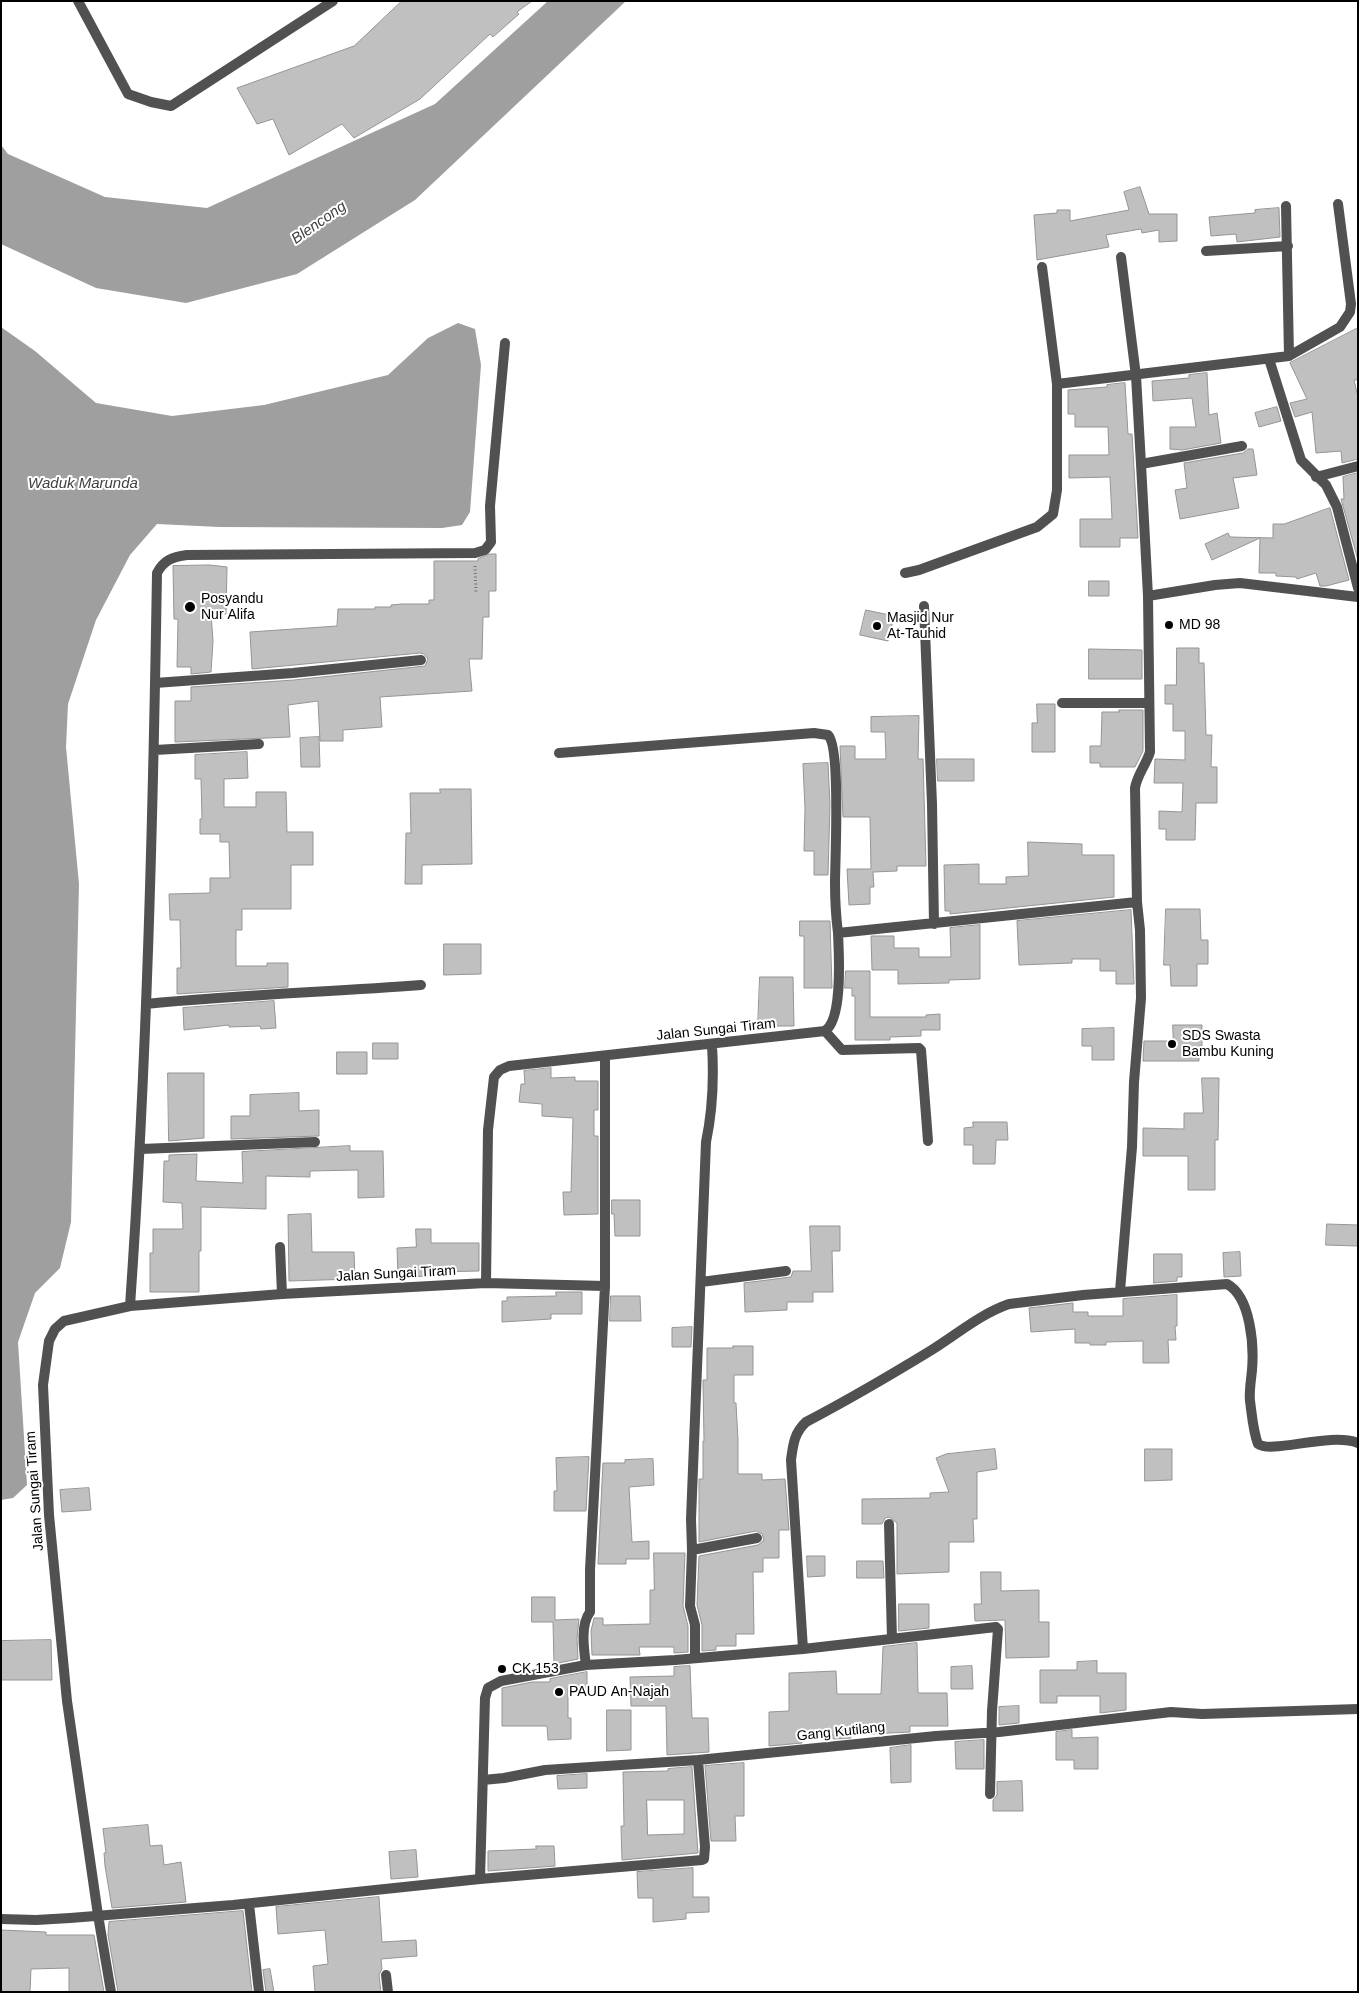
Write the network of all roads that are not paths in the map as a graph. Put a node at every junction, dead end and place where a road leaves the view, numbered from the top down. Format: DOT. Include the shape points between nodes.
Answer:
graph roads {
  1 [pos="78,1"];
  2 [pos="333,1"];
  3 [pos="1338,204"];
  4 [pos="1286,206"];
  5 [pos="1288,246"];
  6 [pos="1206,251"];
  7 [pos="1121,257"];
  8 [pos="1042,268"];
  9 [pos="505,343"];
  10 [pos="1289,356"];
  11 [pos="1269,359"];
  12 [pos="1136,376"];
  13 [pos="1057,384"];
  14 [pos="1242,446"];
  15 [pos="1141,464"];
  16 [pos="1358,466"];
  17 [pos="1316,477"];
  18 [pos="905,573"];
  19 [pos="1358,588"];
  20 [pos="1148,596"];
  21 [pos="1358,597"];
  22 [pos="924,606"];
  23 [pos="420,660"];
  24 [pos="155,683"];
  25 [pos="1149,702"];
  26 [pos="1062,703"];
  27 [pos="259,744"];
  28 [pos="155,750"];
  29 [pos="559,753"];
  30 [pos="1137,902"];
  31 [pos="934,924"];
  32 [pos="838,933"];
  33 [pos="421,985"];
  34 [pos="146,1004"];
  35 [pos="825,1031"];
  36 [pos="712,1045"];
  37 [pos="605,1056"];
  38 [pos="928,1141"];
  39 [pos="315,1142"];
  40 [pos="141,1149"];
  41 [pos="280,1247"];
  42 [pos="786,1271"];
  43 [pos="701,1282"];
  44 [pos="486,1283"];
  45 [pos="605,1286"];
  46 [pos="1120,1291"];
  47 [pos="282,1294"];
  48 [pos="130,1306"];
  49 [pos="1358,1444"];
  50 [pos="889,1524"];
  51 [pos="757,1538"];
  52 [pos="692,1550"];
  53 [pos="892,1639"];
  54 [pos="803,1649"];
  55 [pos="695,1658"];
  56 [pos="586,1665"];
  57 [pos="1358,1709"];
  58 [pos="992,1732"];
  59 [pos="698,1760"];
  60 [pos="483,1780"];
  61 [pos="990,1794"];
  62 [pos="480,1879"];
  63 [pos="249,1904"];
  64 [pos="98,1915"];
  65 [pos="1,1919"];
  66 [pos="386,1975"];
  67 [pos="111,1992"];
  68 [pos="259,1992"];
  69 [pos="388,1992"];
  1 -- 2 [label="street" via="128,94 172,106"];
  3 -- 10 [label="street" via="1350,312 1331,334"];
  4 -- 5 [label="street"];
  5 -- 6 [label="street"];
  5 -- 10 [label="street"];
  7 -- 12 [label="street"];
  8 -- 13 [label="street"];
  9 -- 24 [label="street" via="490,506 491,542 484,550 475,553 174,557 163,562 157,573"];
  10 -- 11 [label="street"];
  11 -- 12 [label="street"];
  11 -- 17 [label="street" via="1301,460"];
  12 -- 13 [label="street"];
  12 -- 15 [label="street"];
  13 -- 18 [label="street" via="1057,490 1051,516 1037,527"];
  14 -- 15 [label="street"];
  15 -- 20 [label="street"];
  16 -- 17 [label="street"];
  17 -- 19 [label="street" via="1326,484 1337,507"];
  20 -- 21 [label="street" via="1240,583"];
  20 -- 25 [label="street"];
  22 -- 31 [label="street"];
  23 -- 24 [label="street"];
  24 -- 28 [label="street"];
  25 -- 26 [label="street"];
  25 -- 30 [label="street" via="1150,752 1135,788"];
  27 -- 28 [label="street"];
  28 -- 34 [label="street"];
  29 -- 32 [label="street" via="814,733 828,735 832,741 835,779"];
  30 -- 31 [label="street"];
  30 -- 46 [label="street" via="1141,998"];
  31 -- 32 [label="street"];
  32 -- 35 [label="street" via="836,1015"];
  33 -- 34 [label="street"];
  34 -- 40 [label="street"];
  35 -- 36 [label="street, Jalan Sungai Tiram"];
  35 -- 38 [label="street" via="842,1050 921,1050"];
  36 -- 37 [label="street, Jalan Sungai Tiram"];
  36 -- 43 [label="street" via="714,1089 706,1142"];
  37 -- 44 [label="street, Jalan Sungai Tiram" via="509,1066 494,1077 488,1130"];
  37 -- 45 [label="street"];
  39 -- 40 [label="street"];
  40 -- 48 [label="street"];
  41 -- 47 [label="street"];
  42 -- 43 [label="street"];
  43 -- 52 [label="street"];
  44 -- 45 [label="street"];
  44 -- 47 [label="street, Jalan Sungai Tiram"];
  45 -- 56 [label="street" via="590,1612 585,1618"];
  46 -- 49 [label="street" via="1228,1284 1235,1288 1241,1297 1250,1332 1250,1401 1258,1444 1273,1447 1340,1439"];
  46 -- 54 [label="street" via="999,1307 799,1429 791,1460"];
  47 -- 48 [label="street, Jalan Sungai Tiram"];
  48 -- 64 [label="street, Jalan Sungai Tiram" via="64,1321 55,1329 49,1341 43,1385 49,1514 64,1675"];
  50 -- 53 [label="street"];
  51 -- 52 [label="street"];
  52 -- 55 [label="street" via="690,1606 695,1625"];
  53 -- 54 [label="street"];
  53 -- 58 [label="street" via="998,1629"];
  54 -- 55 [label="street"];
  55 -- 56 [label="street"];
  56 -- 60 [label="street" via="501,1681 488,1688"];
  57 -- 58 [label="street, Gang Kutilang" via="1171,1712"];
  58 -- 59 [label="street, Gang Kutilang"];
  58 -- 61 [label="street"];
  59 -- 60 [label="street, Gang Kutilang" via="545,1770"];
  59 -- 62 [label="street" via="704,1859"];
  60 -- 62 [label="street"];
  62 -- 63 [label="street"];
  63 -- 64 [label="street"];
  63 -- 68 [label="street"];
  64 -- 65 [label="street"];
  64 -- 67 [label="street, Jalan Sungai Tiram"];
  66 -- 69 [label="street"];
}
